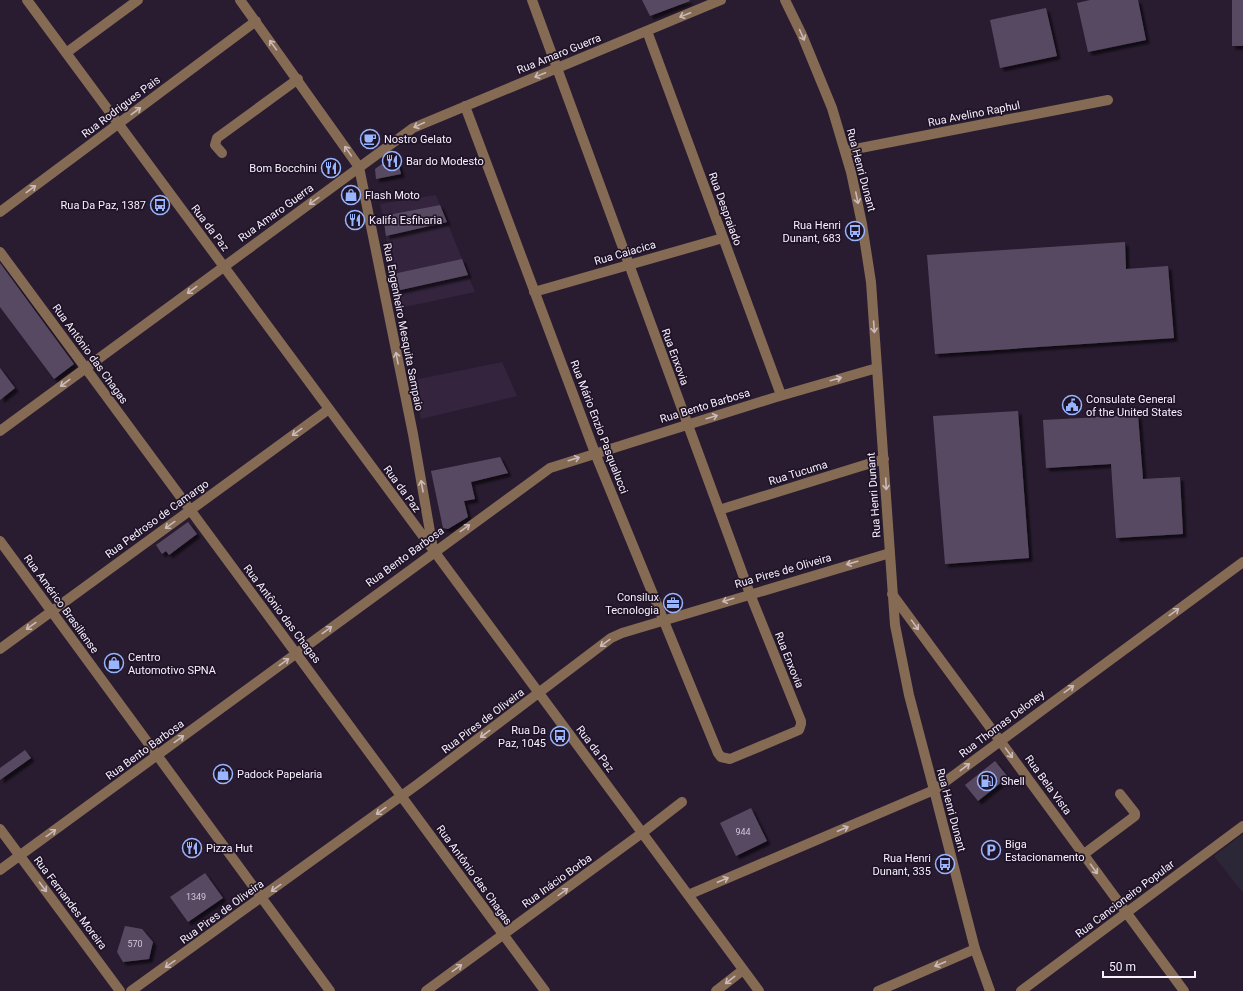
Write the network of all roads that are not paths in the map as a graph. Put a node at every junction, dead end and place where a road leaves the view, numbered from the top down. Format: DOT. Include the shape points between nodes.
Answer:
graph roads {
  1 [pos="27,0"];
  2 [pos="138,0"];
  3 [pos="240,0"];
  4 [pos="532,0"];
  5 [pos="722,0"];
  6 [pos="785,0"];
  7 [pos="256,21"];
  8 [pos="646,31"];
  9 [pos="66,53"];
  10 [pos="558,68"];
  11 [pos="298,79"];
  12 [pos="1108,100"];
  13 [pos="465,106"];
  14 [pos="118,124"];
  15 [pos="845,151"];
  16 [pos="222,153"];
  17 [pos="359,167"];
  18 [pos="0,212"];
  19 [pos="724,238"];
  20 [pos="0,252"];
  21 [pos="628,265"];
  22 [pos="224,267"];
  23 [pos="534,292"];
  24 [pos="86,368"];
  25 [pos="877,368"];
  26 [pos="781,395"];
  27 [pos="329,409"];
  28 [pos="687,424"];
  29 [pos="0,430"];
  30 [pos="595,453"];
  31 [pos="884,459"];
  32 [pos="190,510"];
  33 [pos="719,510"];
  34 [pos="0,541"];
  35 [pos="433,551"];
  36 [pos="890,552"];
  37 [pos="1243,562"];
  38 [pos="750,594"];
  39 [pos="892,594"];
  40 [pos="52,610"];
  41 [pos="664,620"];
  42 [pos="0,649"];
  43 [pos="296,653"];
  44 [pos="539,694"];
  45 [pos="1000,740"];
  46 [pos="718,753"];
  47 [pos="158,755"];
  48 [pos="934,790"];
  49 [pos="1120,794"];
  50 [pos="401,796"];
  51 [pos="682,802"];
  52 [pos="1243,826"];
  53 [pos="0,829"];
  54 [pos="642,834"];
  55 [pos="1084,854"];
  56 [pos="20,856"];
  57 [pos="0,870"];
  58 [pos="688,895"];
  59 [pos="263,898"];
  60 [pos="1126,913"];
  61 [pos="503,935"];
  62 [pos="975,949"];
  63 [pos="743,970"];
  64 [pos="120,991"];
  65 [pos="131,991"];
  66 [pos="330,991"];
  67 [pos="426,991"];
  68 [pos="545,991"];
  69 [pos="716,991"];
  70 [pos="759,991"];
  71 [pos="878,991"];
  72 [pos="990,991"];
  73 [pos="1021,991"];
  74 [pos="1184,991"];
  1 -- 9 [label="street, Rua da Paz"];
  2 -- 9 [label="street"];
  3 -- 7 [label="street, Rua Engenheiro Mesquita Sampaio"];
  4 -- 10 [label="street, Rua Enxovia"];
  5 -- 8 [label="street, Rua Amaro Guerra, one-way"];
  6 -- 15 [label="street, Rua Henri Dunant, one-way" via="832,108"];
  11 -- 7 [label="street, Rua Engenheiro Mesquita Sampaio, one-way"];
  14 -- 7 [label="street, Rua Rodrigues Pais, one-way"];
  8 -- 10 [label="street, Rua Amaro Guerra"];
  8 -- 19 [label="street, Rua Despraiado"];
  9 -- 14 [label="street, Rua da Paz"];
  10 -- 13 [label="street, Rua Amaro Guerra, one-way"];
  10 -- 21 [label="street, Rua Enxovia"];
  11 -- 16 [label="street" via="217,138 215,145"];
  17 -- 11 [label="street, Rua Engenheiro Mesquita Sampaio, one-way"];
  12 -- 15 [label="street, Rua Avelino Raphul"];
  13 -- 17 [label="street, Rua Amaro Guerra, one-way" via="413,128"];
  13 -- 23 [label="street, Rua Mário Enzio Pasqualucci"];
  18 -- 14 [label="street, Rua Rodrigues Pais, one-way"];
  14 -- 22 [label="street, Rua da Paz"];
  15 -- 25 [label="street, Rua Henri Dunant, one-way" via="862,224"];
  17 -- 22 [label="street, Rua Amaro Guerra, one-way"];
  35 -- 17 [label="street, Rua Engenheiro Mesquita Sampaio, one-way" via="413,434"];
  19 -- 21 [label="street, Rua Caiacica"];
  19 -- 26 [label="street, Rua Despraiado"];
  20 -- 24 [label="street, Rua Antônio das Chagas"];
  21 -- 23 [label="street, Rua Caiacica"];
  21 -- 28 [label="street, Rua Enxovia"];
  22 -- 24 [label="street, Rua Amaro Guerra, one-way"];
  22 -- 27 [label="street, Rua da Paz"];
  23 -- 30 [label="street, Rua Mário Enzio Pasqualucci"];
  24 -- 29 [label="street, Rua Amaro Guerra, one-way"];
  24 -- 32 [label="street, Rua Antônio das Chagas"];
  26 -- 25 [label="street, Rua Bento Barbosa, one-way"];
  25 -- 31 [label="street, Rua Henri Dunant"];
  28 -- 26 [label="street, Rua Bento Barbosa, one-way"];
  27 -- 32 [label="street, Rua Pedroso de Camargo, one-way"];
  27 -- 35 [label="street, Rua da Paz"];
  28 -- 30 [label="street, Rua Bento Barbosa"];
  28 -- 33 [label="street, Rua Enxovia"];
  35 -- 30 [label="street, Rua Bento Barbosa, one-way" via="550,468"];
  30 -- 41 [label="street, Rua Mário Enzio Pasqualucci"];
  31 -- 33 [label="street, Rua Tucuma"];
  31 -- 36 [label="street, Rua Henri Dunant, one-way"];
  32 -- 40 [label="street, Rua Pedroso de Camargo, one-way"];
  32 -- 43 [label="street, Rua Antônio das Chagas"];
  33 -- 38 [label="street, Rua Enxovia"];
  34 -- 40 [label="street, Rua Américo Brasiliense"];
  43 -- 35 [label="street, Rua Bento Barbosa, one-way"];
  35 -- 44 [label="street, Rua da Paz"];
  36 -- 38 [label="street, Rua Pires de Oliveira, one-way"];
  36 -- 39 [label="street, Rua Henri Dunant"];
  45 -- 37 [label="street, Rua Thomas Deloney, one-way"];
  38 -- 41 [label="street, Rua Pires de Oliveira, one-way"];
  38 -- 46 [label="street, Rua Enxovia" via="801,724 799,730 730,759 721,757"];
  39 -- 45 [label="street, Rua Bela Vista, one-way"];
  39 -- 48 [label="street, Rua Henri Dunant" via="895,625 909,695"];
  40 -- 42 [label="street, Rua Pedroso de Camargo, one-way"];
  40 -- 47 [label="street, Rua Américo Brasiliense"];
  41 -- 44 [label="street, Rua Pires de Oliveira, one-way" via="611,638"];
  41 -- 46 [label="street, Rua Mário Enzio Pasqualucci"];
  47 -- 43 [label="street, Rua Bento Barbosa, one-way"];
  43 -- 50 [label="street, Rua Antônio das Chagas"];
  44 -- 50 [label="street, Rua Pires de Oliveira, one-way"];
  44 -- 54 [label="street, Rua da Paz"];
  48 -- 45 [label="street, Rua Thomas Deloney, one-way"];
  45 -- 55 [label="street, Rua Bela Vista, one-way"];
  56 -- 47 [label="street, Rua Bento Barbosa, one-way"];
  47 -- 59 [label="street, Rua Américo Brasiliense"];
  58 -- 48 [label="street, Rua Thomas Deloney, one-way"];
  48 -- 62 [label="street, Rua Henri Dunant"];
  49 -- 55 [label="street" via="1135,816"];
  50 -- 59 [label="street, Rua Pires de Oliveira, one-way"];
  50 -- 61 [label="street, Rua Antônio das Chagas"];
  51 -- 54 [label="street, Rua Inácio Borba"];
  52 -- 60 [label="street, Rua Cancioneiro Popular"];
  53 -- 56 [label="street, Rua Fernandes Moreira"];
  54 -- 58 [label="street, Rua da Paz"];
  61 -- 54 [label="street, Rua Inácio Borba, one-way"];
  55 -- 60 [label="street, Rua Bela Vista, one-way"];
  56 -- 57 [label="street, Rua Bento Barbosa"];
  56 -- 64 [label="street, Rua Fernandes Moreira, one-way"];
  58 -- 63 [label="street, Rua da Paz"];
  59 -- 65 [label="street, Rua Pires de Oliveira, one-way"];
  59 -- 66 [label="street, Rua Américo Brasiliense"];
  60 -- 73 [label="street, Rua Cancioneiro Popular"];
  60 -- 74 [label="street, Rua Bela Vista"];
  67 -- 61 [label="street, Rua Inácio Borba, one-way"];
  61 -- 68 [label="street, Rua Antônio das Chagas"];
  62 -- 71 [label="street, one-way"];
  62 -- 72 [label="street, Rua Henri Dunant"];
  63 -- 69 [label="street, one-way"];
  63 -- 70 [label="street, Rua da Paz"];
}
